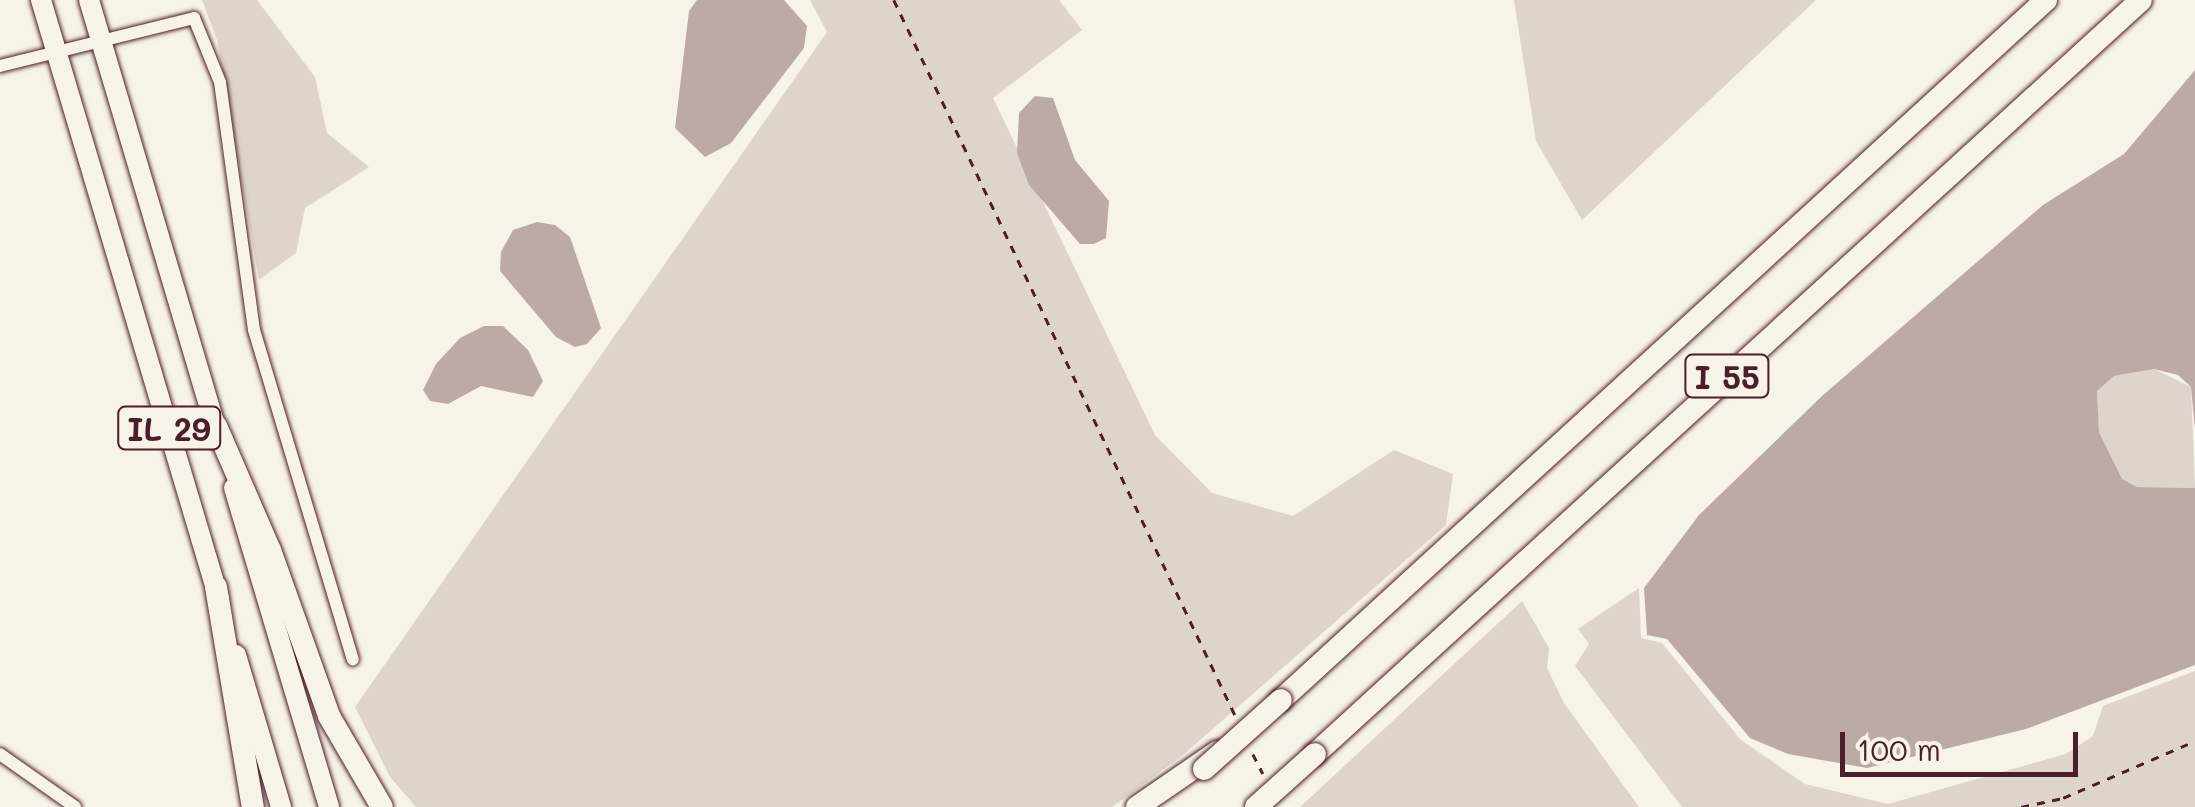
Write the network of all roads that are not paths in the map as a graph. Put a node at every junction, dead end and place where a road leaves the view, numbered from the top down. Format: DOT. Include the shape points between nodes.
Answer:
graph roads {
  1 [pos="41,0"];
  2 [pos="89,0"];
  3 [pos="2046,0"];
  4 [pos="2141,0"];
  5 [pos="102,42"];
  6 [pos="56,50"];
  7 [pos="0,66"];
  8 [pos="216,426"];
  9 [pos="216,587"];
  10 [pos="353,659"];
  11 [pos="0,754"];
  12 [pos="1202,766"];
  13 [pos="1266,801"];
  14 [pos="75,807"];
  15 [pos="253,807"];
  16 [pos="281,807"];
  17 [pos="328,807"];
  18 [pos="382,807"];
  19 [pos="1136,807"];
  20 [pos="1161,807"];
  1 -- 6 [label="highway, IL 29"];
  2 -- 5 [label="highway, IL 29"];
  3 -- 12 [label="highway, I 55, bridge"];
  4 -- 13 [label="highway, I 55, bridge"];
  5 -- 6 [label="street"];
  5 -- 8 [label="highway, IL 29"];
  5 -- 10 [label="street" via="194,18 210,45 254,330"];
  6 -- 7 [label="street"];
  6 -- 9 [label="highway, IL 29"];
  8 -- 17 [label="highway, IL 29"];
  8 -- 18 [label="highway" via="270,550 329,716"];
  9 -- 15 [label="highway"];
  9 -- 16 [label="highway, IL 29"];
  11 -- 14 [label="street"];
  12 -- 19 [label="highway"];
  12 -- 20 [label="highway, I 55"];
}
